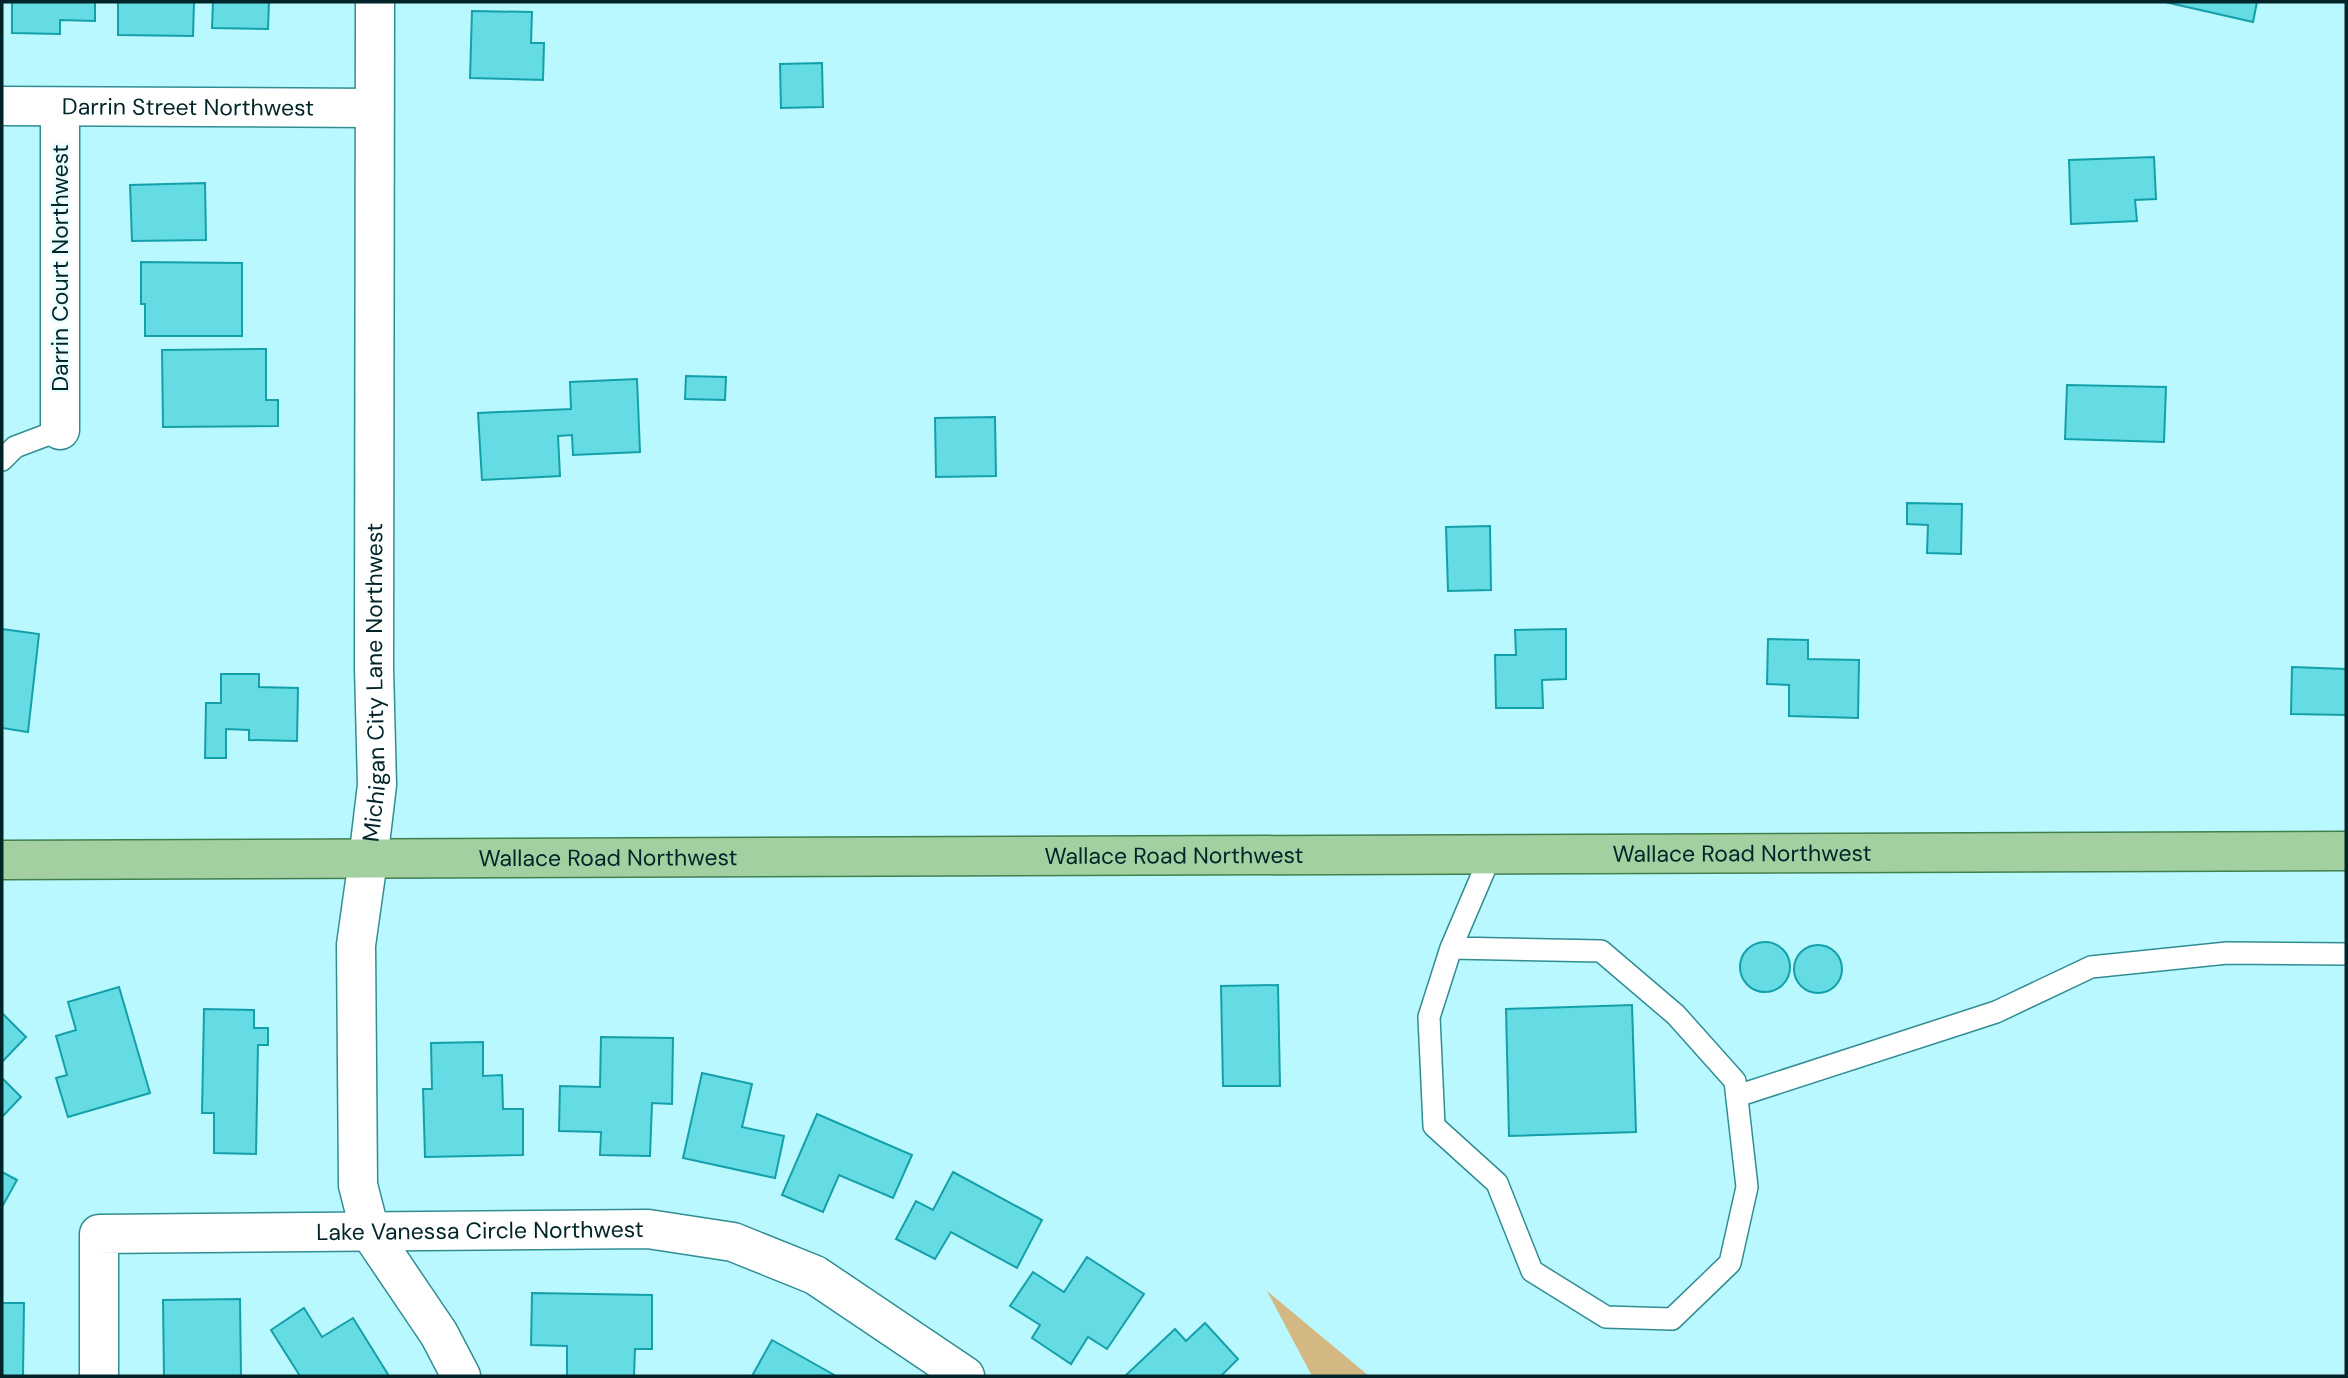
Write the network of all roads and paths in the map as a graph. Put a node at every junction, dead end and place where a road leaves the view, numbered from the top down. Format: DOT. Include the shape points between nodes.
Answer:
graph roads {
  1 [pos="374,2"];
  2 [pos="2,106"];
  3 [pos="60,107"];
  4 [pos="374,108"];
  5 [pos="60,430"];
  6 [pos="2,460"];
  7 [pos="2346,851"];
  8 [pos="1492,852"];
  9 [pos="2,860"];
  10 [pos="368,860"];
  11 [pos="1451,948"];
  12 [pos="2346,954"];
  13 [pos="1737,1096"];
  14 [pos="370,1233"];
  15 [pos="99,1376"];
  16 [pos="461,1376"];
  17 [pos="965,1376"];
  1 -- 4 [label="street, Michigan City Lane Northwest"];
  2 -- 3 [label="street, Darrin Street Northwest"];
  3 -- 4 [label="street, Darrin Street Northwest"];
  3 -- 5 [label="street, Darrin Court Northwest"];
  4 -- 10 [label="street, Michigan City Lane Northwest" via="377,785"];
  5 -- 6 [label="lane" via="15,447"];
  7 -- 8 [label="main road, Wallace Road Northwest"];
  8 -- 10 [label="main road, Wallace Road Northwest"];
  8 -- 11 [label="lane"];
  9 -- 10 [label="main road, Wallace Road Northwest"];
  10 -- 14 [label="street, Michigan City Lane Northwest" via="356,945 358,1185"];
  11 -- 13 [label="lane" via="1601,951 1676,1015 1735,1081"];
  11 -- 13 [label="lane" via="1429,1017 1434,1126 1497,1183 1532,1271 1606,1317 1672,1319 1730,1263 1747,1187"];
  12 -- 13 [label="lane" via="2227,953 2091,967 1996,1012"];
  14 -- 15 [label="street, Lake Vanessa Circle Northwest" via="99,1234"];
  14 -- 16 [label="street, Michigan City Lane Northwest" via="439,1334"];
  14 -- 17 [label="street, Lake Vanessa Circle Northwest" via="648,1229 733,1242 816,1275"];
}
